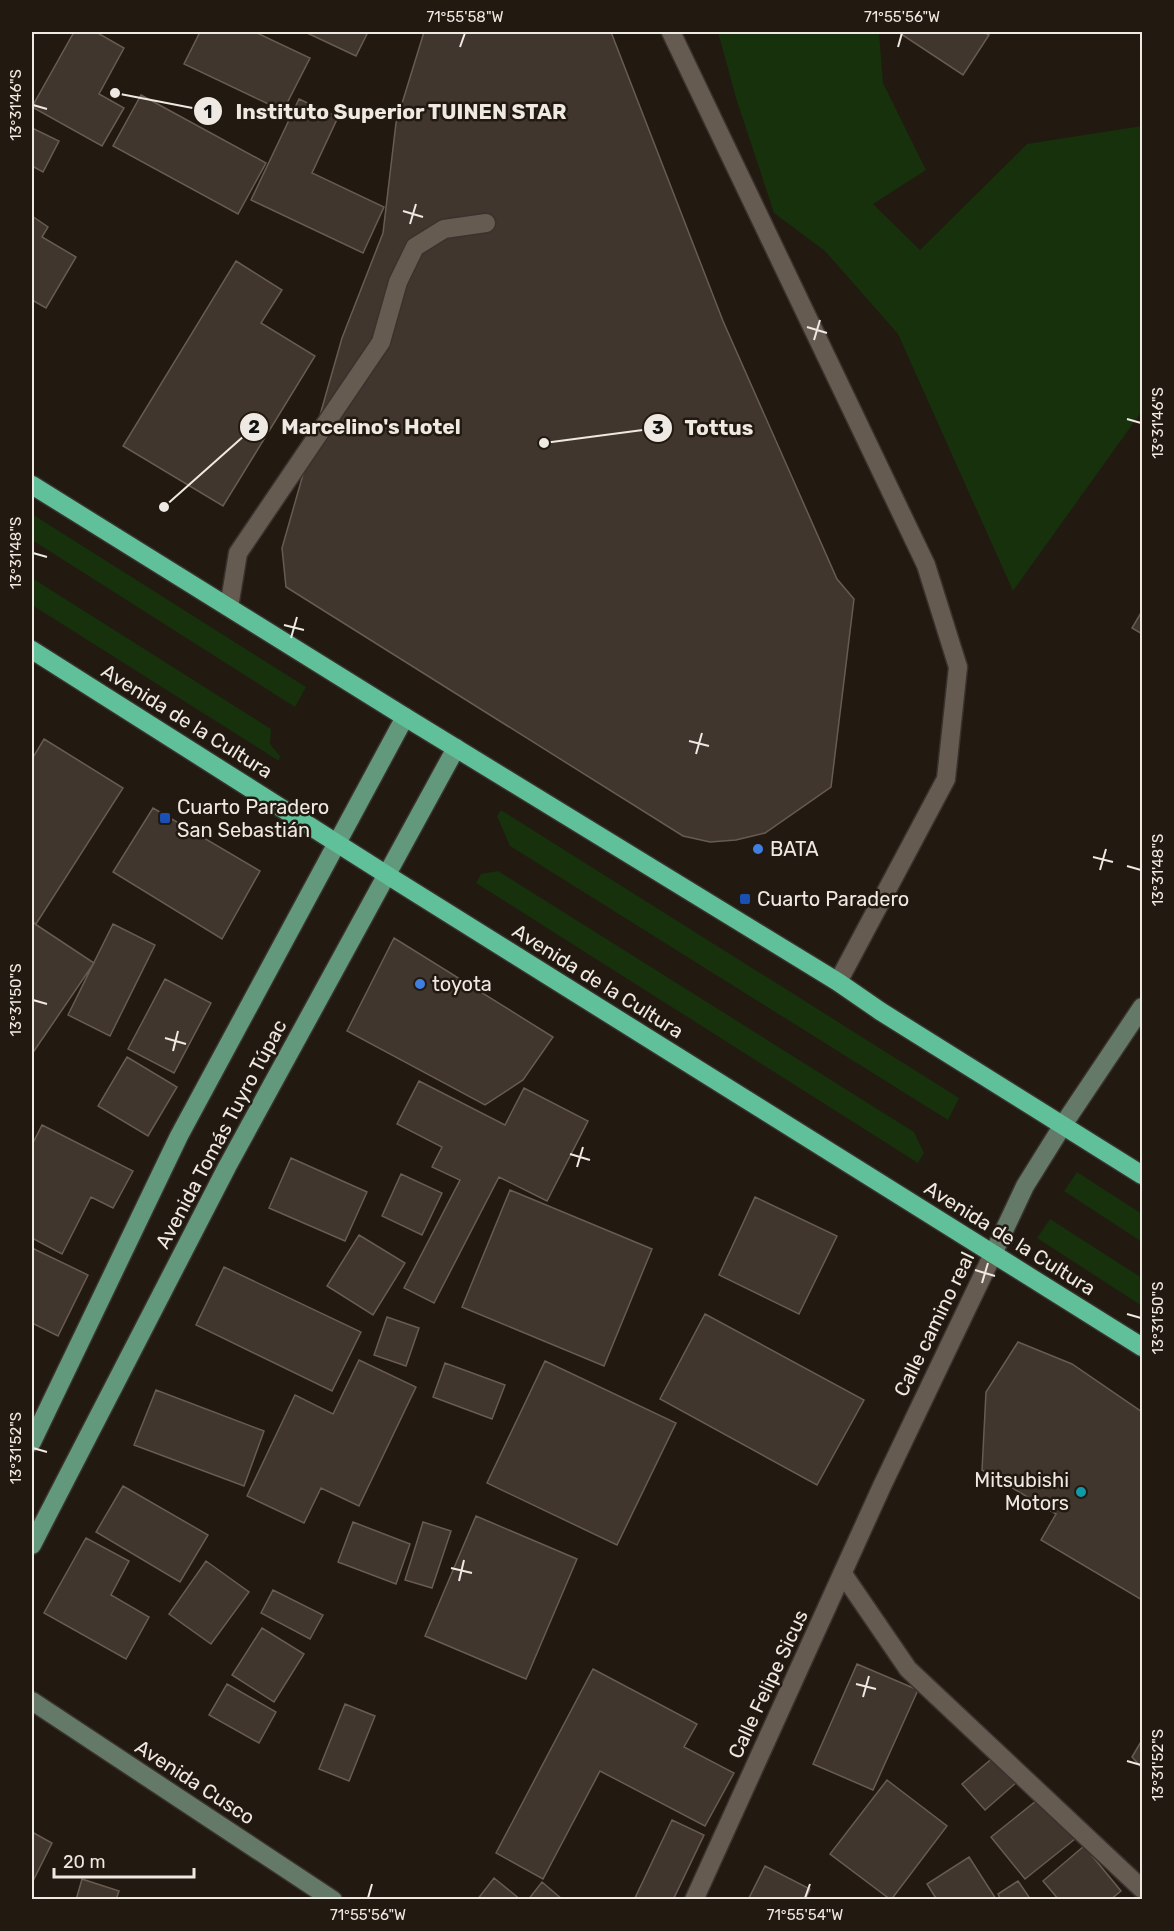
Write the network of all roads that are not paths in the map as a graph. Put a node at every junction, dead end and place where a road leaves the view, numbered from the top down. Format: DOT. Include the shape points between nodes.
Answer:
graph roads {
  1 [pos="671,32"];
  2 [pos="486,224"];
  3 [pos="32,485"];
  4 [pos="229,607"];
  5 [pos="32,650"];
  6 [pos="405,717"];
  7 [pos="456,748"];
  8 [pos="337,843"];
  9 [pos="387,875"];
  10 [pos="838,982"];
  11 [pos="1143,1007"];
  12 [pos="1063,1125"];
  13 [pos="1143,1176"];
  14 [pos="993,1254"];
  15 [pos="1143,1347"];
  16 [pos="32,1442"];
  17 [pos="882,1486"];
  18 [pos="32,1545"];
  19 [pos="843,1574"];
  20 [pos="32,1701"];
  21 [pos="1143,1889"];
  22 [pos="333,1899"];
  23 [pos="694,1899"];
  1 -- 10 [label="street" via="926,565 958,667 946,779"];
  2 -- 4 [label="street" via="444,229 416,248 398,282 381,342 238,553"];
  3 -- 4 [label="highway"];
  4 -- 6 [label="highway"];
  5 -- 8 [label="highway, Avenida de la Cultura"];
  6 -- 7 [label="highway"];
  6 -- 8 [label="main road, Avenida Tomás Tuyro Túpac"];
  7 -- 9 [label="main road, Avenida Tomás Tuyro Túpac"];
  7 -- 10 [label="highway"];
  8 -- 9 [label="highway, Avenida de la Cultura"];
  8 -- 16 [label="main road, Avenida Tomás Tuyro Túpac" via="179,1136"];
  9 -- 14 [label="highway, Avenida de la Cultura"];
  9 -- 18 [label="main road, Avenida Tomás Tuyro Túpac" via="227,1167"];
  10 -- 12 [label="highway"];
  11 -- 12 [label="street"];
  12 -- 13 [label="highway"];
  12 -- 14 [label="street, Calle camino real" via="1025,1186"];
  14 -- 15 [label="highway, Avenida de la Cultura"];
  14 -- 17 [label="street, Calle camino real"];
  17 -- 19 [label="street, Calle Felipe Sicus"];
  19 -- 21 [label="street" via="908,1669"];
  19 -- 23 [label="street, Calle Felipe Sicus"];
  20 -- 22 [label="street, Avenida Cusco"];
}
